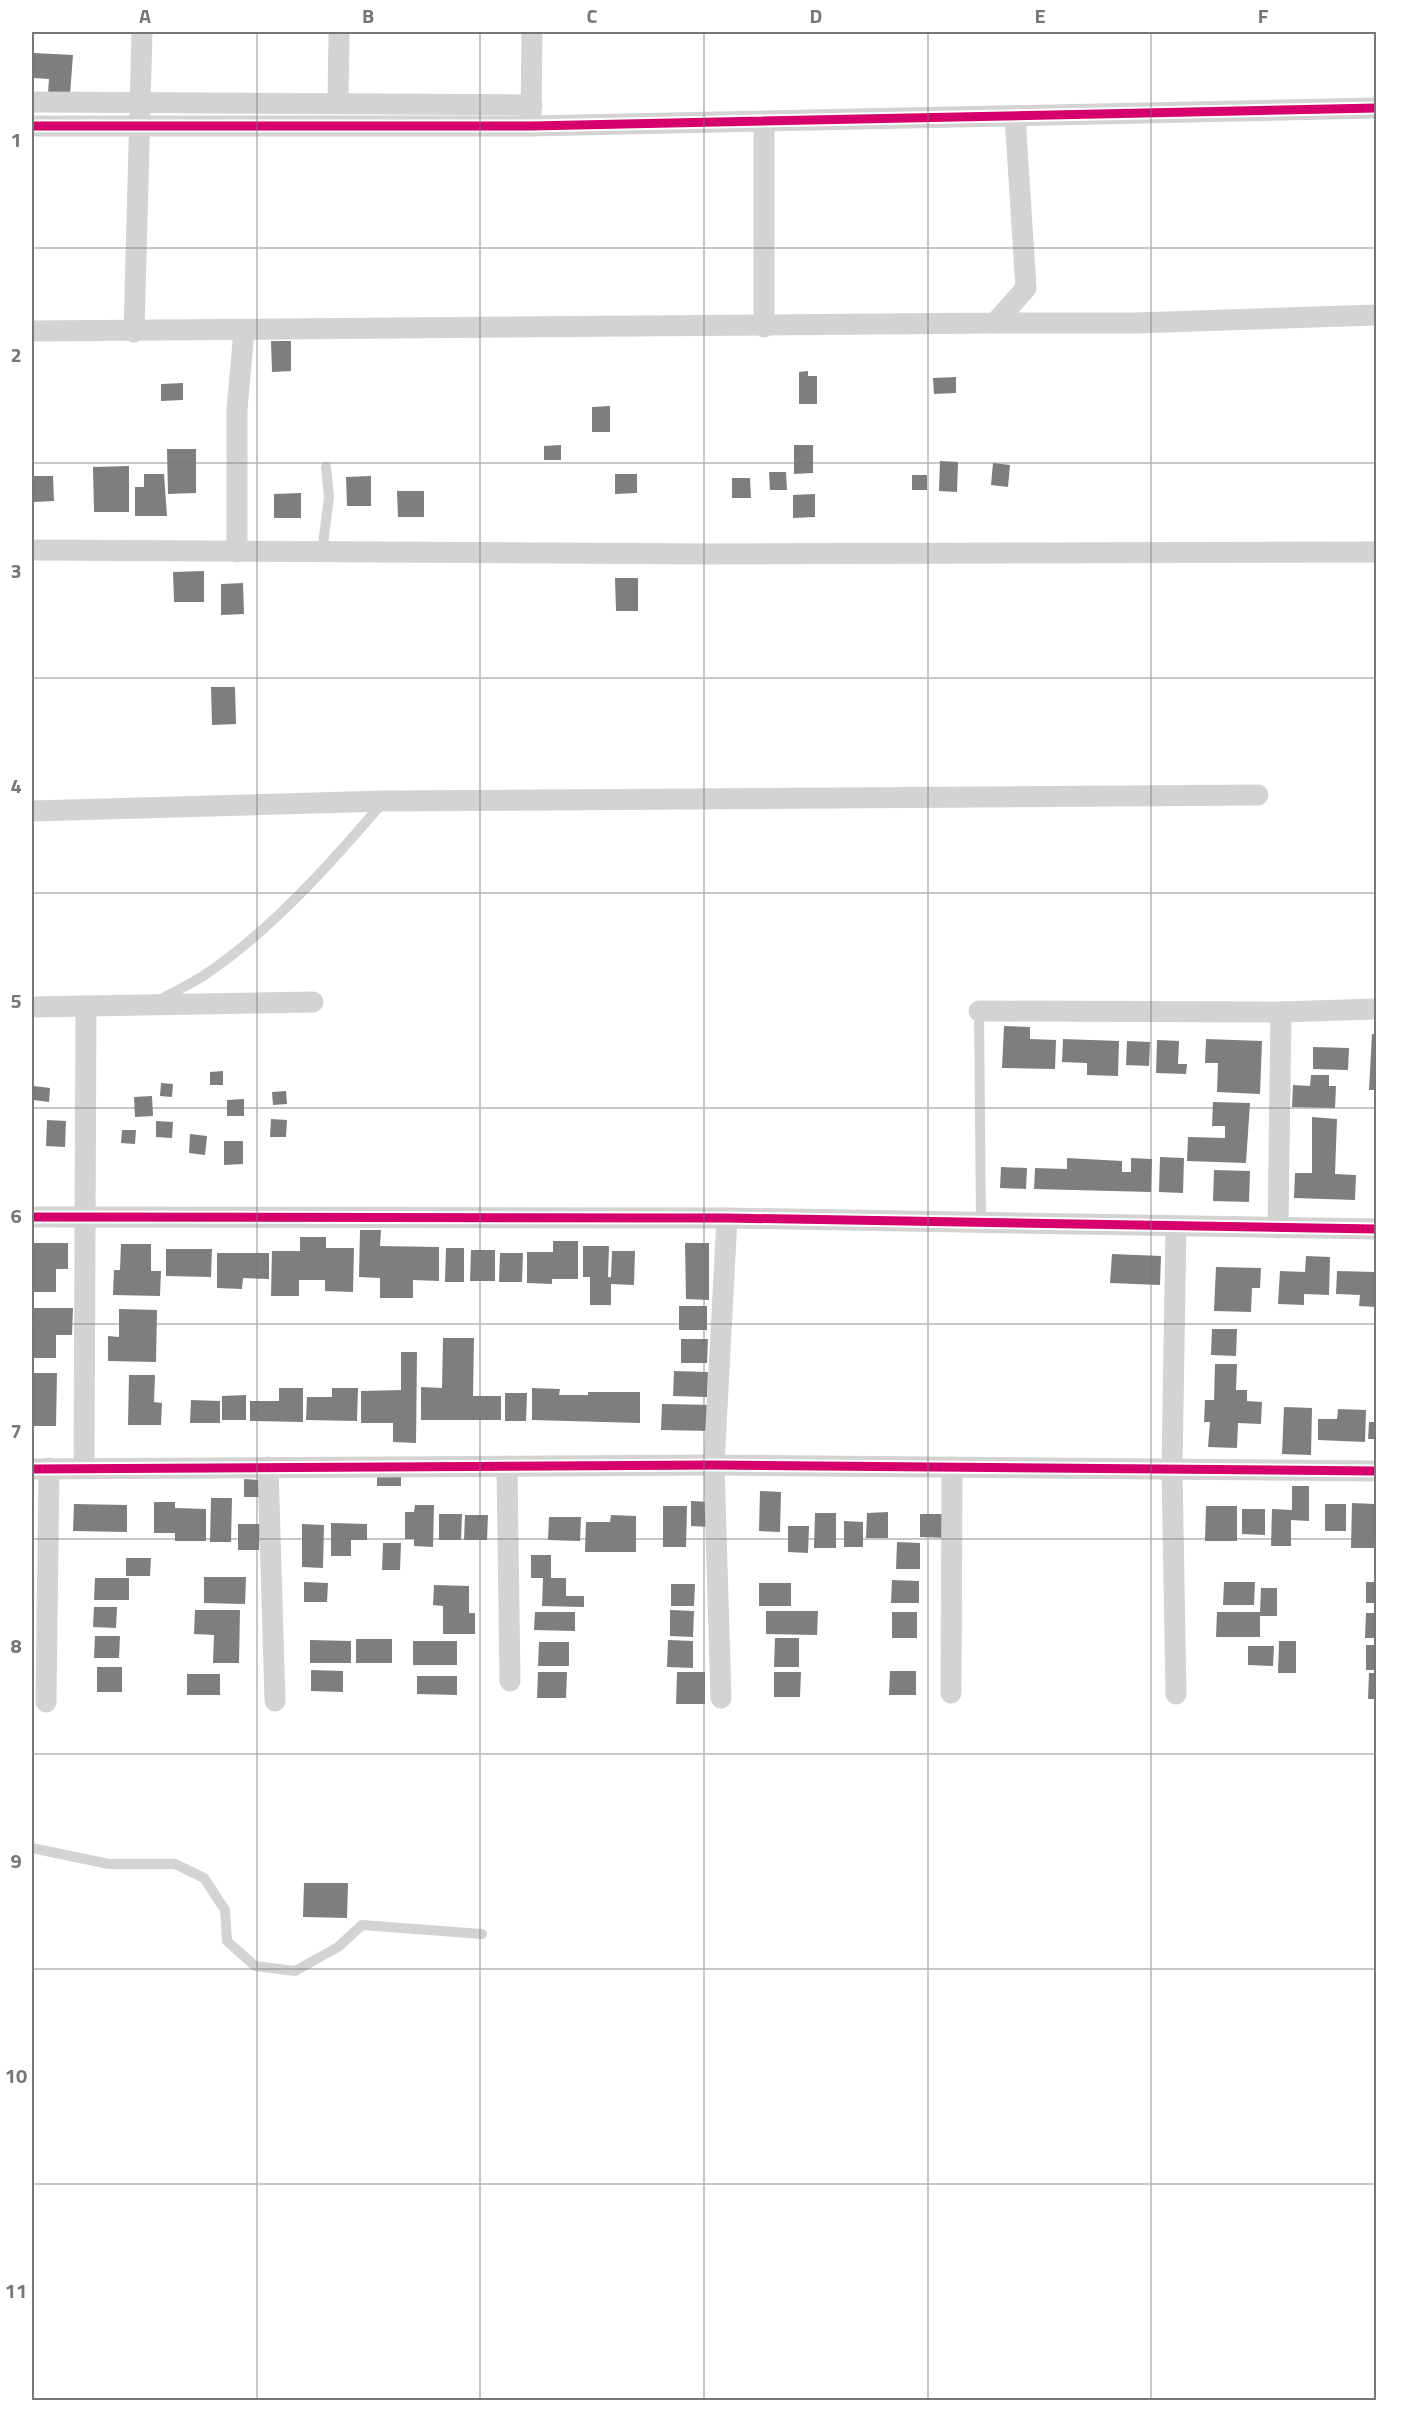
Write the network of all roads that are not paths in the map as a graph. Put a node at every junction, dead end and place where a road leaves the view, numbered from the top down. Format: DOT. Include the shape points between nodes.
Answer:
graph roads {
  1 [pos="141,32"];
  2 [pos="339,32"];
  3 [pos="532,32"];
  4 [pos="32,102"];
  5 [pos="140,102"];
  6 [pos="338,102"];
  7 [pos="532,105"];
  8 [pos="1377,108"];
  9 [pos="1015,116"];
  10 [pos="764,121"];
  11 [pos="32,126"];
  12 [pos="139,126"];
  13 [pos="531,126"];
  14 [pos="1377,315"];
  15 [pos="995,323"];
  16 [pos="764,327"];
  17 [pos="32,331"];
  18 [pos="244,331"];
  19 [pos="134,332"];
  20 [pos="326,467"];
  21 [pos="32,550"];
  22 [pos="237,552"];
  23 [pos="322,552"];
  24 [pos="1377,552"];
  25 [pos="1258,795"];
  26 [pos="384,801"];
  27 [pos="32,811"];
  28 [pos="313,1002"];
  29 [pos="151,1005"];
  30 [pos="86,1006"];
  31 [pos="32,1007"];
  32 [pos="1377,1009"];
  33 [pos="979,1011"];
  34 [pos="1281,1012"];
  35 [pos="32,1217"];
  36 [pos="85,1217"];
  37 [pos="728,1218"];
  38 [pos="981,1222"];
  39 [pos="1176,1226"];
  40 [pos="1278,1228"];
  41 [pos="1377,1229"];
  42 [pos="714,1465"];
  43 [pos="507,1466"];
  44 [pos="268,1467"];
  45 [pos="952,1467"];
  46 [pos="40,1468"];
  47 [pos="84,1468"];
  48 [pos="1172,1469"];
  49 [pos="1377,1471"];
  50 [pos="510,1681"];
  51 [pos="951,1693"];
  52 [pos="1176,1694"];
  53 [pos="722,1698"];
  54 [pos="275,1701"];
  55 [pos="46,1702"];
  56 [pos="32,1848"];
  57 [pos="482,1934"];
  1 -- 5 [label="street"];
  2 -- 6 [label="street"];
  3 -- 7 [label="street"];
  4 -- 5 [label="street"];
  5 -- 6 [label="street"];
  5 -- 12 [label="street"];
  6 -- 7 [label="street"];
  7 -- 13 [label="street"];
  8 -- 9 [label="street"];
  9 -- 10 [label="street"];
  9 -- 15 [label="street" via="1026,288"];
  10 -- 13 [label="street"];
  10 -- 16 [label="street"];
  11 -- 12 [label="street"];
  12 -- 13 [label="street"];
  12 -- 19 [label="street"];
  14 -- 15 [label="street"];
  15 -- 16 [label="street"];
  16 -- 18 [label="street"];
  17 -- 19 [label="street"];
  18 -- 19 [label="street"];
  18 -- 22 [label="street" via="237,409"];
  20 -- 23 [label="lane" via="328,497"];
  21 -- 22 [label="street"];
  22 -- 23 [label="street"];
  23 -- 24 [label="street"];
  25 -- 26 [label="street"];
  26 -- 27 [label="street"];
  26 -- 29 [label="lane" via="343,849 268,923 204,975"];
  28 -- 29 [label="street"];
  29 -- 30 [label="street"];
  30 -- 31 [label="street"];
  30 -- 36 [label="street"];
  32 -- 34 [label="street"];
  33 -- 34 [label="street"];
  33 -- 38 [label="lane"];
  34 -- 40 [label="street"];
  35 -- 36 [label="street"];
  36 -- 37 [label="street"];
  36 -- 47 [label="street"];
  37 -- 38 [label="street"];
  37 -- 42 [label="street"];
  38 -- 39 [label="street"];
  39 -- 40 [label="street"];
  39 -- 48 [label="street"];
  40 -- 41 [label="street"];
  42 -- 43 [label="street"];
  42 -- 45 [label="street"];
  42 -- 53 [label="street"];
  43 -- 44 [label="street"];
  43 -- 50 [label="street"];
  44 -- 47 [label="street"];
  44 -- 54 [label="street"];
  45 -- 48 [label="street"];
  45 -- 51 [label="street"];
  46 -- 47 [label="street"];
  46 -- 55 [label="street"];
  48 -- 49 [label="street"];
  48 -- 52 [label="street"];
  56 -- 57 [label="lane" via="109,1864 175,1864 204,1878 225,1910 227,1941 255,1966 295,1971 338,1947 362,1925"];
}
